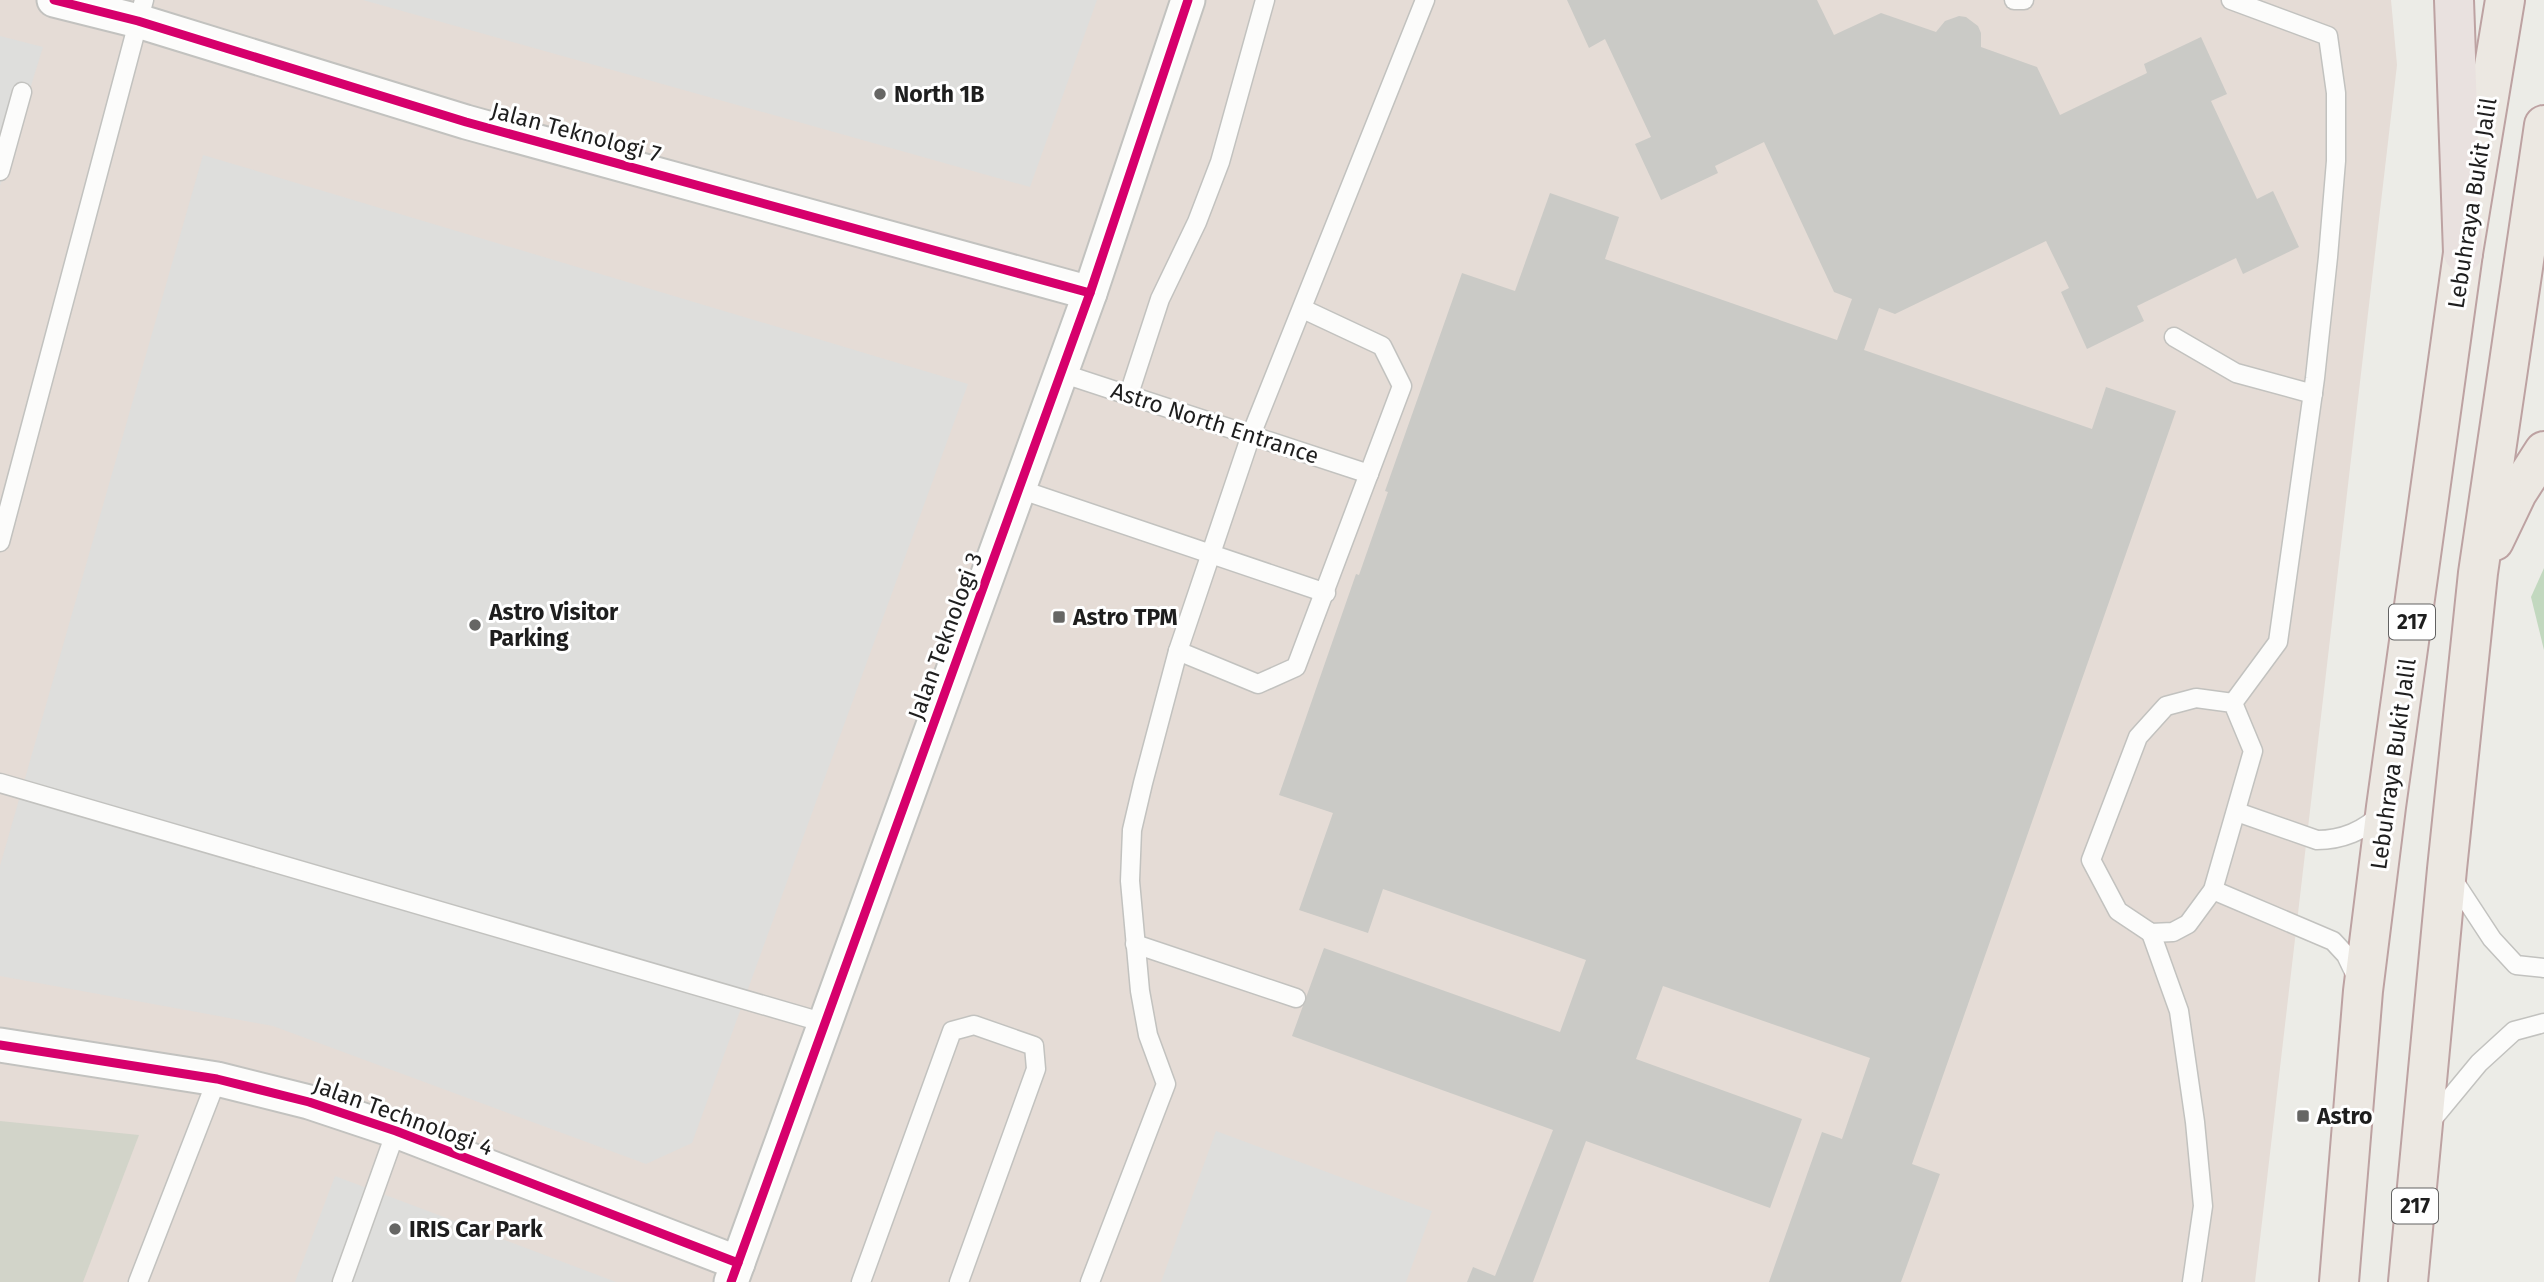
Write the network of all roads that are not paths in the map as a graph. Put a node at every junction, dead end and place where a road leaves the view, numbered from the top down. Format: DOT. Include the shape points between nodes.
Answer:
graph roads {
  1 [pos="54,0"];
  2 [pos="1188,0"];
  3 [pos="1265,0"];
  4 [pos="1424,0"];
  5 [pos="2014,0"];
  6 [pos="2024,0"];
  7 [pos="2231,0"];
  8 [pos="2454,0"];
  9 [pos="2505,0"];
  10 [pos="141,11"];
  11 [pos="22,92"];
  12 [pos="2544,125"];
  13 [pos="0,171"];
  14 [pos="2463,254"];
  15 [pos="1090,293"];
  16 [pos="1303,309"];
  17 [pos="2174,337"];
  18 [pos="1061,373"];
  19 [pos="1129,394"];
  20 [pos="2313,394"];
  21 [pos="1251,435"];
  22 [pos="2544,451"];
  23 [pos="1369,474"];
  24 [pos="1019,489"];
  25 [pos="0,542"];
  26 [pos="1210,554"];
  27 [pos="2478,573"];
  28 [pos="1326,593"];
  29 [pos="1178,651"];
  30 [pos="2233,703"];
  31 [pos="0,783"];
  32 [pos="2386,807"];
  33 [pos="2237,812"];
  34 [pos="2447,869"];
  35 [pos="2213,890"];
  36 [pos="2151,933"];
  37 [pos="1135,944"];
  38 [pos="2544,968"];
  39 [pos="2363,991"];
  40 [pos="1296,998"];
  41 [pos="825,1023"];
  42 [pos="2544,1023"];
  43 [pos="0,1045"];
  44 [pos="216,1079"];
  45 [pos="2423,1130"];
  46 [pos="396,1131"];
  47 [pos="734,1272"];
  48 [pos="138,1282"];
  49 [pos="342,1282"];
  50 [pos="861,1282"];
  51 [pos="959,1282"];
  52 [pos="1090,1282"];
  53 [pos="2192,1282"];
  54 [pos="2339,1282"];
  55 [pos="2408,1282"];
  1 -- 10 [label="street, Jalan Teknologi 7"];
  2 -- 15 [label="street, Jalan Teknologi 3"];
  3 -- 19 [label="lane" via="1220,162 1198,222 1160,299"];
  4 -- 16 [label="lane"];
  5 -- 6 [label="lane"];
  7 -- 20 [label="lane" via="2328,36 2336,93 2336,160"];
  8 -- 14 [label="highway"];
  9 -- 14 [label="highway, Lebuhraya Bukit Jalil / 217"];
  10 -- 15 [label="street, Jalan Teknologi 7" via="466,122"];
  10 -- 25 [label="lane"];
  11 -- 13 [label="lane"];
  12 -- 27 [label="highway, 217"];
  14 -- 32 [label="highway, Lebuhraya Bukit Jalil / 217"];
  15 -- 18 [label="street, Jalan Teknologi 3"];
  16 -- 21 [label="lane"];
  16 -- 23 [label="lane" via="1382,346 1402,386"];
  17 -- 20 [label="lane" via="2236,373"];
  18 -- 19 [label="lane, Astro North Entrance"];
  18 -- 24 [label="street, Jalan Teknologi 3"];
  19 -- 21 [label="lane, Astro North Entrance"];
  20 -- 30 [label="lane" via="2278,642"];
  21 -- 23 [label="lane, Astro North Entrance"];
  21 -- 26 [label="lane"];
  22 -- 27 [label="highway" via="2517,493"];
  23 -- 28 [label="lane"];
  24 -- 26 [label="lane"];
  24 -- 41 [label="street, Jalan Teknologi 3"];
  26 -- 28 [label="lane"];
  26 -- 29 [label="lane"];
  27 -- 34 [label="highway, 217"];
  28 -- 29 [label="lane" via="1296,667 1258,684"];
  29 -- 37 [label="lane" via="1132,830"];
  30 -- 33 [label="lane" via="2253,751"];
  30 -- 36 [label="lane" via="2196,698 2166,706 2138,737 2091,860 2118,911"];
  31 -- 41 [label="lane"];
  32 -- 33 [label="lane" via="2355,832 2330,840 2305,838"];
  32 -- 39 [label="highway, Lebuhraya Bukit Jalil / 217"];
  33 -- 35 [label="lane"];
  34 -- 38 [label="lane" via="2492,939 2516,965"];
  34 -- 45 [label="highway, 217"];
  35 -- 36 [label="lane" via="2188,924 2173,932"];
  35 -- 39 [label="lane" via="2333,941 2346,955"];
  36 -- 53 [label="lane" via="2179,1011 2195,1122 2203,1206"];
  37 -- 40 [label="lane"];
  37 -- 52 [label="lane" via="1148,1035 1166,1084"];
  39 -- 54 [label="highway, Lebuhraya Bukit Jalil / 217"];
  41 -- 47 [label="street, Jalan Teknologi 3"];
  42 -- 45 [label="lane" via="2514,1031 2479,1063"];
  43 -- 44 [label="street, Jalan Technologi 4"];
  44 -- 46 [label="street, Jalan Technologi 4" via="309,1102"];
  44 -- 48 [label="lane"];
  45 -- 55 [label="highway, 217"];
  46 -- 47 [label="street, Jalan Technologi 4"];
  46 -- 49 [label="lane"];
  50 -- 51 [label="lane" via="952,1031 974,1024 1034,1046 1037,1069"];
}
